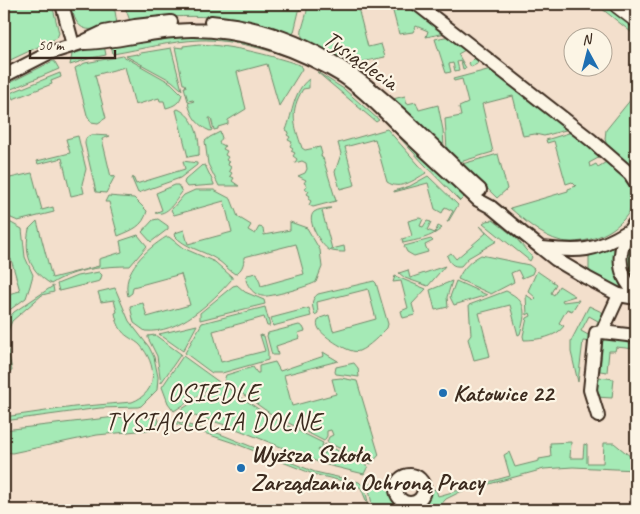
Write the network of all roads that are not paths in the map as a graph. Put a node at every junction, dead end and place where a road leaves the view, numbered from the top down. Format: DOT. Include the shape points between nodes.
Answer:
graph roads {
  1 [pos="62,4"];
  2 [pos="417,4"];
  3 [pos="619,4"];
  4 [pos="636,17"];
  5 [pos="77,44"];
  6 [pos="4,76"];
  7 [pos="636,183"];
  8 [pos="636,220"];
  9 [pos="627,232"];
  10 [pos="541,248"];
  11 [pos="579,251"];
  12 [pos="574,270"];
  13 [pos="636,292"];
  14 [pos="619,295"];
  15 [pos="636,298"];
  16 [pos="602,332"];
  17 [pos="636,336"];
  18 [pos="598,416"];
  1 -- 5 [label="street"];
  2 -- 7 [label="street" via="590,140"];
  3 -- 4 [label="main road"];
  5 -- 6 [label="street, Tysiąclecia" via="40,57"];
  5 -- 10 [label="street, Tysiąclecia" via="104,32 196,21 230,24 306,46 375,91 484,194 491,206"];
  8 -- 9 [label="street"];
  9 -- 11 [label="street" via="598,247"];
  9 -- 13 [label="street" via="621,265 626,280"];
  10 -- 11 [label="street"];
  10 -- 12 [label="street, Tysiąclecia"];
  11 -- 12 [label="street" via="574,258"];
  12 -- 14 [label="street, Tysiąclecia"];
  14 -- 15 [label="street, Tysiąclecia"];
  14 -- 16 [label="street"];
  16 -- 17 [label="street"];
  16 -- 18 [label="street" via="596,333 590,390"];
}
